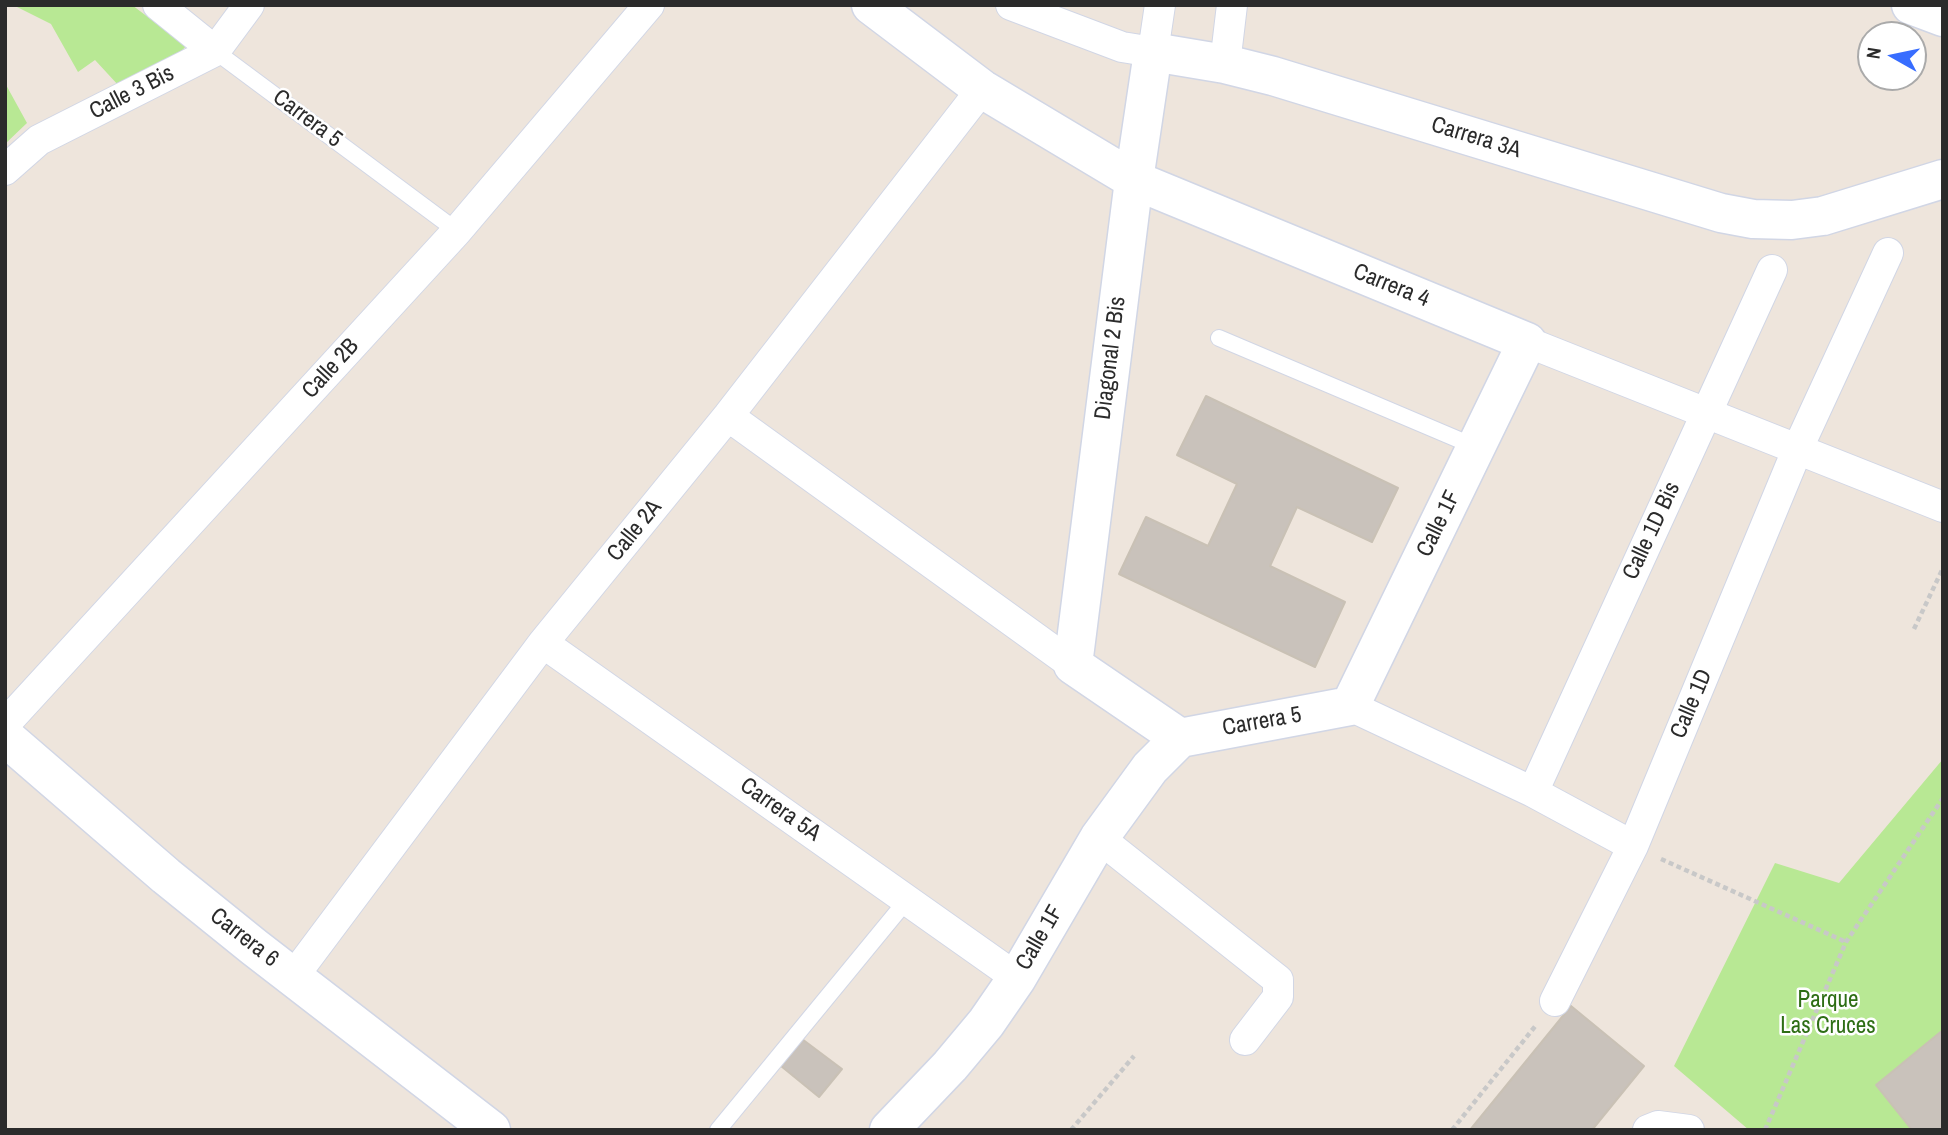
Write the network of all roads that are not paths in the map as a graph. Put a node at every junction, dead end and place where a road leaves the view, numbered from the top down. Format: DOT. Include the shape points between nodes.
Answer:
graph roads {
  1 [pos="158,5"];
  2 [pos="249,5"];
  3 [pos="649,5"];
  4 [pos="871,5"];
  5 [pos="1010,5"];
  6 [pos="1160,5"];
  7 [pos="1232,5"];
  8 [pos="1911,5"];
  9 [pos="1943,18"];
  10 [pos="215,51"];
  11 [pos="1153,52"];
  12 [pos="1225,64"];
  13 [pos="982,89"];
  14 [pos="5,170"];
  15 [pos="1943,179"];
  16 [pos="1134,180"];
  17 [pos="457,230"];
  18 [pos="1888,253"];
  19 [pos="1772,270"];
  20 [pos="1219,338"];
  21 [pos="1527,342"];
  22 [pos="1707,412"];
  23 [pos="728,416"];
  24 [pos="1476,447"];
  25 [pos="1798,448"];
  26 [pos="1943,507"];
  27 [pos="543,643"];
  28 [pos="1073,665"];
  29 [pos="1350,706"];
  30 [pos="5,724"];
  31 [pos="5,737"];
  32 [pos="1180,738"];
  33 [pos="1533,792"];
  34 [pos="1099,838"];
  35 [pos="1633,846"];
  36 [pos="907,900"];
  37 [pos="293,977"];
  38 [pos="1017,978"];
  39 [pos="1555,1002"];
  40 [pos="1245,1040"];
  41 [pos="491,1130"];
  42 [pos="718,1130"];
  43 [pos="889,1130"];
  44 [pos="1648,1130"];
  45 [pos="1689,1130"];
  1 -- 10 [label="street, Carrera 5"];
  2 -- 10 [label="street, Calle 3 Bis"];
  3 -- 17 [label="street, Calle 2B"];
  4 -- 13 [label="street, Carrera 4"];
  5 -- 11 [label="street, Carrera 3A" via="1122,47"];
  6 -- 11 [label="street"];
  7 -- 12 [label="street"];
  8 -- 9 [label="street"];
  10 -- 14 [label="street, Calle 3 Bis" via="39,141"];
  10 -- 17 [label="lane, Carrera 5"];
  11 -- 12 [label="street, Carrera 3A"];
  11 -- 16 [label="street, Diagonal 2 Bis"];
  12 -- 15 [label="street, Carrera 3A" via="1753,219 1823,216"];
  13 -- 16 [label="street, Carrera 4"];
  13 -- 23 [label="street, Calle 2A"];
  16 -- 21 [label="street, Carrera 4"];
  16 -- 28 [label="street, Diagonal 2 Bis"];
  17 -- 30 [label="street, Calle 2B"];
  18 -- 25 [label="street, Calle 1D"];
  19 -- 22 [label="street, Calle 1D Bis"];
  20 -- 24 [label="lane"];
  21 -- 22 [label="street, Carrera 4"];
  21 -- 24 [label="street, Calle 1F"];
  22 -- 25 [label="street, Carrera 4"];
  22 -- 33 [label="street, Calle 1D Bis"];
  23 -- 27 [label="street, Calle 2A"];
  23 -- 28 [label="street"];
  24 -- 29 [label="street, Calle 1F"];
  25 -- 26 [label="street, Carrera 4"];
  25 -- 35 [label="street, Calle 1D"];
  27 -- 36 [label="street, Carrera 5A"];
  27 -- 37 [label="street, Calle 2A"];
  28 -- 32 [label="street"];
  29 -- 32 [label="street, Carrera 5"];
  29 -- 33 [label="street"];
  31 -- 37 [label="street, Carrera 6" via="166,876"];
  32 -- 34 [label="street, Calle 1F" via="1150,768"];
  33 -- 35 [label="street"];
  34 -- 38 [label="street, Calle 1F"];
  34 -- 40 [label="street" via="1278,980 1279,997"];
  35 -- 39 [label="street, Calle 1D"];
  36 -- 38 [label="street, Carrera 5A"];
  36 -- 42 [label="lane"];
  37 -- 41 [label="street, Carrera 6"];
  38 -- 43 [label="street, Calle 1F" via="950,1066"];
  44 -- 45 [label="street" via="1658,1126"];
}
